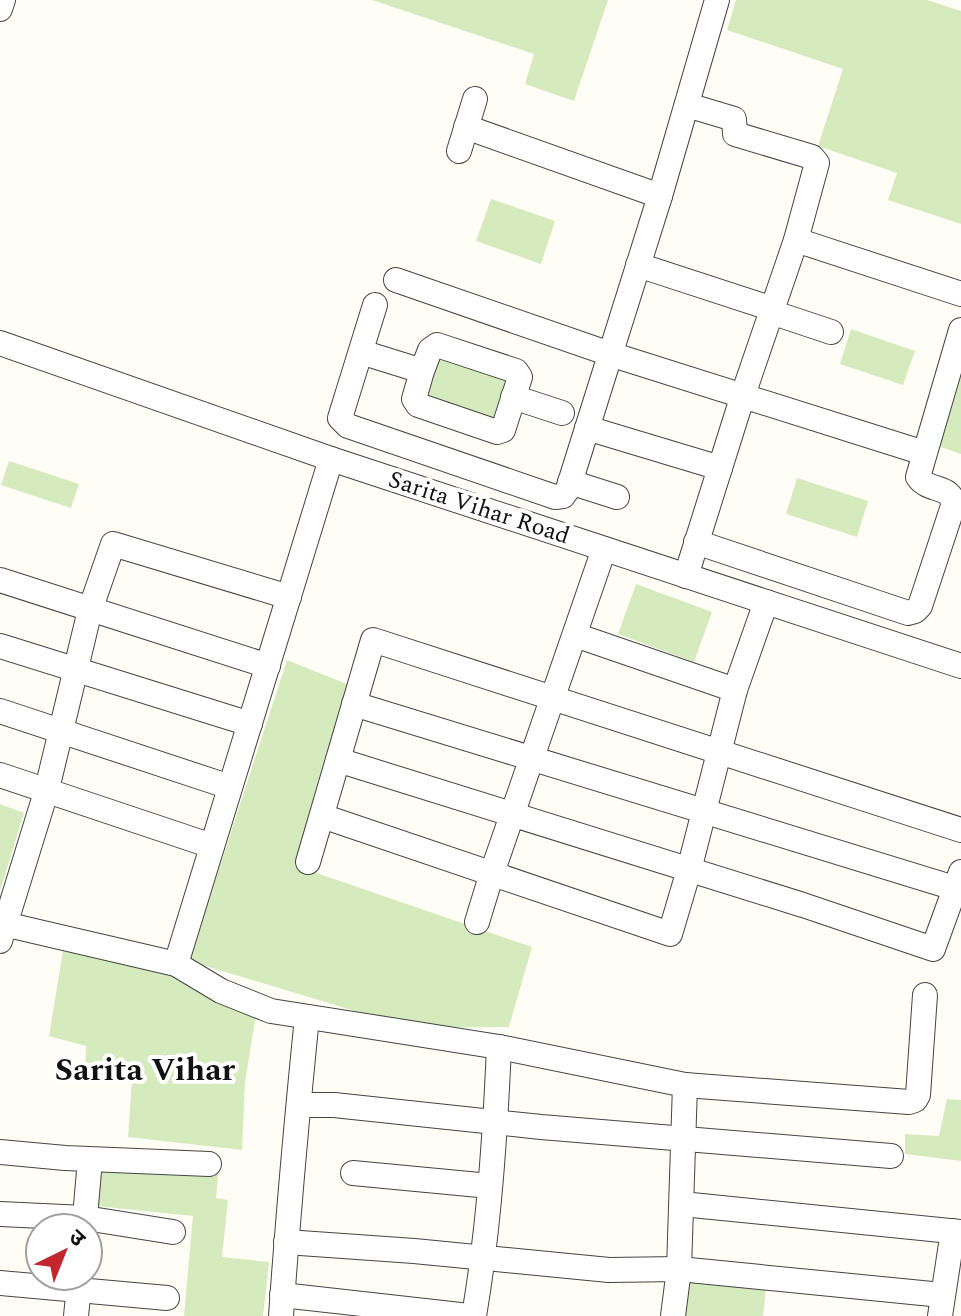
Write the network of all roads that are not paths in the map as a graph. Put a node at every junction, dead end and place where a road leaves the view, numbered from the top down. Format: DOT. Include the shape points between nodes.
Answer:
graph roads {
  1 [pos="3,0"];
  2 [pos="717,0"];
  3 [pos="0,9"];
  4 [pos="475,99"];
  5 [pos="687,105"];
  6 [pos="466,127"];
  7 [pos="459,151"];
  8 [pos="660,196"];
  9 [pos="796,240"];
  10 [pos="638,265"];
  11 [pos="396,280"];
  12 [pos="961,294"];
  13 [pos="375,305"];
  14 [pos="772,310"];
  15 [pos="961,330"];
  16 [pos="831,332"];
  17 [pos="0,343"];
  18 [pos="361,352"];
  19 [pos="610,354"];
  20 [pos="422,371"];
  21 [pos="743,395"];
  22 [pos="513,397"];
  23 [pos="562,413"];
  24 [pos="587,428"];
  25 [pos="924,453"];
  26 [pos="331,459"];
  27 [pos="720,468"];
  28 [pos="570,482"];
  29 [pos="617,497"];
  30 [pos="696,542"];
  31 [pos="604,549"];
  32 [pos="686,576"];
  33 [pos="0,580"];
  34 [pos="289,597"];
  35 [pos="766,602"];
  36 [pos="90,610"];
  37 [pos="908,613"];
  38 [pos="575,635"];
  39 [pos="899,645"];
  40 [pos="0,646"];
  41 [pos="268,666"];
  42 [pos="961,666"];
  43 [pos="76,669"];
  44 [pos="735,690"];
  45 [pos="553,698"];
  46 [pos="354,704"];
  47 [pos="0,711"];
  48 [pos="250,724"];
  49 [pos="61,731"];
  50 [pos="719,752"];
  51 [pos="532,758"];
  52 [pos="338,760"];
  53 [pos="0,775"];
  54 [pos="230,787"];
  55 [pos="47,789"];
  56 [pos="704,811"];
  57 [pos="512,815"];
  58 [pos="322,816"];
  59 [pos="961,830"];
  60 [pos="212,846"];
  61 [pos="308,862"];
  62 [pos="689,870"];
  63 [pos="492,873"];
  64 [pos="959,883"];
  65 [pos="477,922"];
  66 [pos="2,933"];
  67 [pos="176,964"];
  68 [pos="925,995"];
  69 [pos="307,1017"];
  70 [pos="499,1047"];
  71 [pos="685,1085"];
  72 [pos="300,1105"];
  73 [pos="496,1122"];
  74 [pos="684,1138"];
  75 [pos="0,1152"];
  76 [pos="891,1156"];
  77 [pos="90,1160"];
  78 [pos="209,1164"];
  79 [pos="353,1173"];
  80 [pos="490,1186"];
  81 [pos="682,1204"];
  82 [pos="86,1212"];
  83 [pos="0,1214"];
  84 [pos="24,1217"];
  85 [pos="104,1225"];
  86 [pos="173,1232"];
  87 [pos="957,1232"];
  88 [pos="286,1242"];
  89 [pos="484,1257"];
  90 [pos="679,1269"];
  91 [pos="0,1283"];
  92 [pos="24,1283"];
  93 [pos="104,1287"];
  94 [pos="78,1292"];
  95 [pos="167,1298"];
  96 [pos="281,1306"];
  97 [pos="941,1306"];
  98 [pos="76,1316"];
  99 [pos="471,1316"];
  100 [pos="673,1316"];
  1 -- 3 [label="street"];
  2 -- 5 [label="street"];
  4 -- 6 [label="street"];
  5 -- 8 [label="street"];
  5 -- 9 [label="street" via="734,119 735,134 815,160"];
  6 -- 7 [label="street"];
  6 -- 8 [label="street"];
  8 -- 10 [label="street"];
  9 -- 12 [label="street"];
  9 -- 14 [label="street"];
  10 -- 14 [label="street"];
  10 -- 19 [label="street"];
  11 -- 19 [label="street"];
  13 -- 18 [label="street"];
  14 -- 16 [label="street"];
  14 -- 21 [label="street"];
  15 -- 25 [label="street"];
  17 -- 26 [label="street, Sarita Vihar Road"];
  18 -- 20 [label="street"];
  18 -- 28 [label="street" via="340,418 344,423 555,497 563,496"];
  19 -- 21 [label="street"];
  19 -- 24 [label="street"];
  20 -- 22 [label="street" via="432,346 441,346 516,371 520,377"];
  20 -- 22 [label="street" via="414,399 418,405 497,432 503,430"];
  21 -- 25 [label="street"];
  21 -- 27 [label="street"];
  22 -- 23 [label="street"];
  24 -- 27 [label="street"];
  24 -- 28 [label="street"];
  25 -- 37 [label="street" via="918,477 949,493 953,506 920,606"];
  26 -- 31 [label="street, Sarita Vihar Road"];
  26 -- 34 [label="street"];
  27 -- 30 [label="street"];
  28 -- 29 [label="street"];
  30 -- 32 [label="street"];
  30 -- 37 [label="street"];
  31 -- 32 [label="street, Sarita Vihar Road"];
  31 -- 38 [label="street"];
  32 -- 35 [label="street, Sarita Vihar Road"];
  33 -- 36 [label="street"];
  34 -- 36 [label="street" via="113,544"];
  34 -- 41 [label="street"];
  35 -- 39 [label="street, Sarita Vihar Road"];
  35 -- 44 [label="street"];
  36 -- 41 [label="street"];
  36 -- 43 [label="street"];
  37 -- 39 [label="street"];
  38 -- 44 [label="street"];
  38 -- 45 [label="street"];
  39 -- 42 [label="street, Sarita Vihar Road"];
  40 -- 43 [label="street"];
  41 -- 48 [label="street"];
  43 -- 48 [label="street"];
  43 -- 49 [label="street"];
  44 -- 50 [label="street"];
  45 -- 46 [label="street" via="373,640"];
  45 -- 50 [label="street"];
  45 -- 51 [label="street"];
  46 -- 51 [label="street"];
  46 -- 52 [label="street"];
  47 -- 49 [label="street"];
  48 -- 54 [label="street"];
  49 -- 54 [label="street"];
  49 -- 55 [label="street"];
  50 -- 56 [label="street"];
  50 -- 59 [label="street"];
  51 -- 56 [label="street"];
  51 -- 57 [label="street"];
  52 -- 57 [label="street"];
  52 -- 58 [label="street"];
  53 -- 55 [label="street"];
  54 -- 60 [label="street"];
  55 -- 60 [label="street"];
  55 -- 66 [label="street"];
  56 -- 62 [label="street"];
  56 -- 64 [label="street"];
  57 -- 62 [label="street"];
  57 -- 63 [label="street"];
  58 -- 61 [label="street"];
  58 -- 63 [label="street"];
  60 -- 67 [label="street"];
  62 -- 63 [label="street" via="670,934"];
  62 -- 64 [label="street" via="933,949"];
  63 -- 65 [label="street"];
  66 -- 67 [label="street"];
  67 -- 69 [label="street" via="221,991 271,1011"];
  68 -- 71 [label="street" via="915,1100"];
  69 -- 70 [label="street"];
  69 -- 72 [label="street"];
  70 -- 71 [label="street"];
  70 -- 73 [label="street"];
  71 -- 74 [label="street"];
  72 -- 73 [label="street"];
  72 -- 88 [label="street"];
  73 -- 74 [label="street"];
  73 -- 80 [label="street"];
  74 -- 76 [label="street"];
  74 -- 81 [label="street"];
  75 -- 77 [label="street"];
  77 -- 78 [label="street"];
  77 -- 82 [label="street"];
  79 -- 80 [label="street"];
  80 -- 89 [label="street"];
  81 -- 87 [label="street"];
  81 -- 90 [label="street"];
  83 -- 84 [label="street"];
  85 -- 86 [label="street"];
  87 -- 97 [label="street"];
  88 -- 89 [label="street"];
  88 -- 96 [label="street"];
  89 -- 90 [label="street" via="609,1270"];
  89 -- 99 [label="street"];
  90 -- 97 [label="street" via="828,1285"];
  90 -- 100 [label="street"];
  91 -- 92 [label="street"];
  93 -- 95 [label="street"];
  94 -- 98 [label="street"];
  96 -- 99 [label="street"];
}
